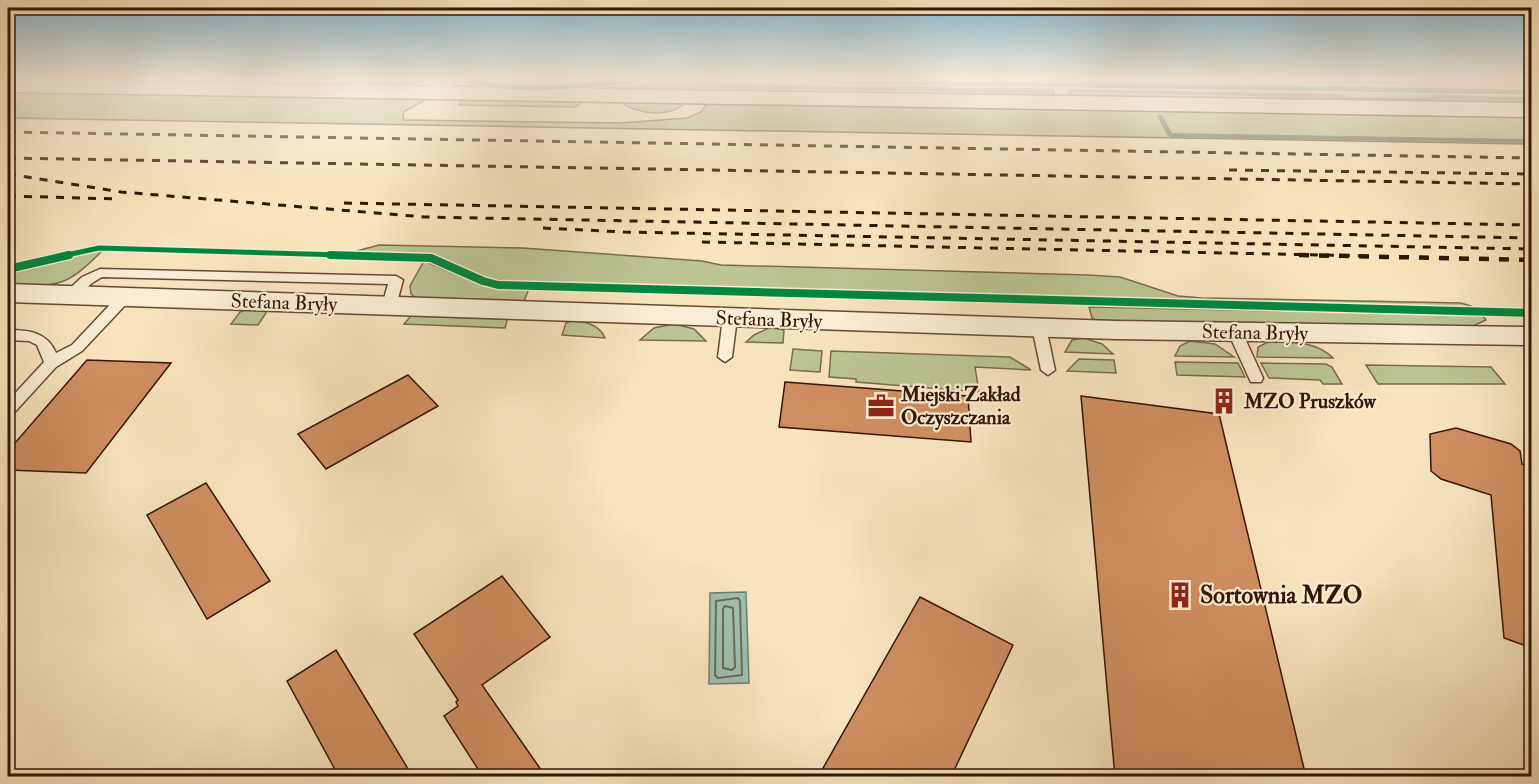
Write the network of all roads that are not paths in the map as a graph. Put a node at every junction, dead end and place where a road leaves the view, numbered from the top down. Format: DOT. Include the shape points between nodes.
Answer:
graph roads {
  1 [pos="8,293"];
  2 [pos="71,295"];
  3 [pos="125,297"];
  4 [pos="389,306"];
  5 [pos="730,318"];
  6 [pos="1039,327"];
  7 [pos="1235,332"];
  8 [pos="8,335"];
  9 [pos="1530,338"];
  10 [pos="725,357"];
  11 [pos="51,363"];
  12 [pos="1048,370"];
  13 [pos="1256,378"];
  14 [pos="8,410"];
  1 -- 2 [label="street, Stefana Bryły"];
  2 -- 3 [label="street, Stefana Bryły"];
  2 -- 4 [label="lane" via="100,273 396,280"];
  3 -- 4 [label="street, Stefana Bryły"];
  3 -- 11 [label="lane" via="76,348"];
  4 -- 5 [label="street, Stefana Bryły"];
  5 -- 6 [label="street, Stefana Bryły"];
  5 -- 10 [label="lane"];
  6 -- 7 [label="street, Stefana Bryły"];
  6 -- 12 [label="lane"];
  7 -- 9 [label="street, Stefana Bryły"];
  7 -- 13 [label="lane"];
  8 -- 11 [label="lane" via="33,335 43,342"];
  11 -- 14 [label="lane"];
}
